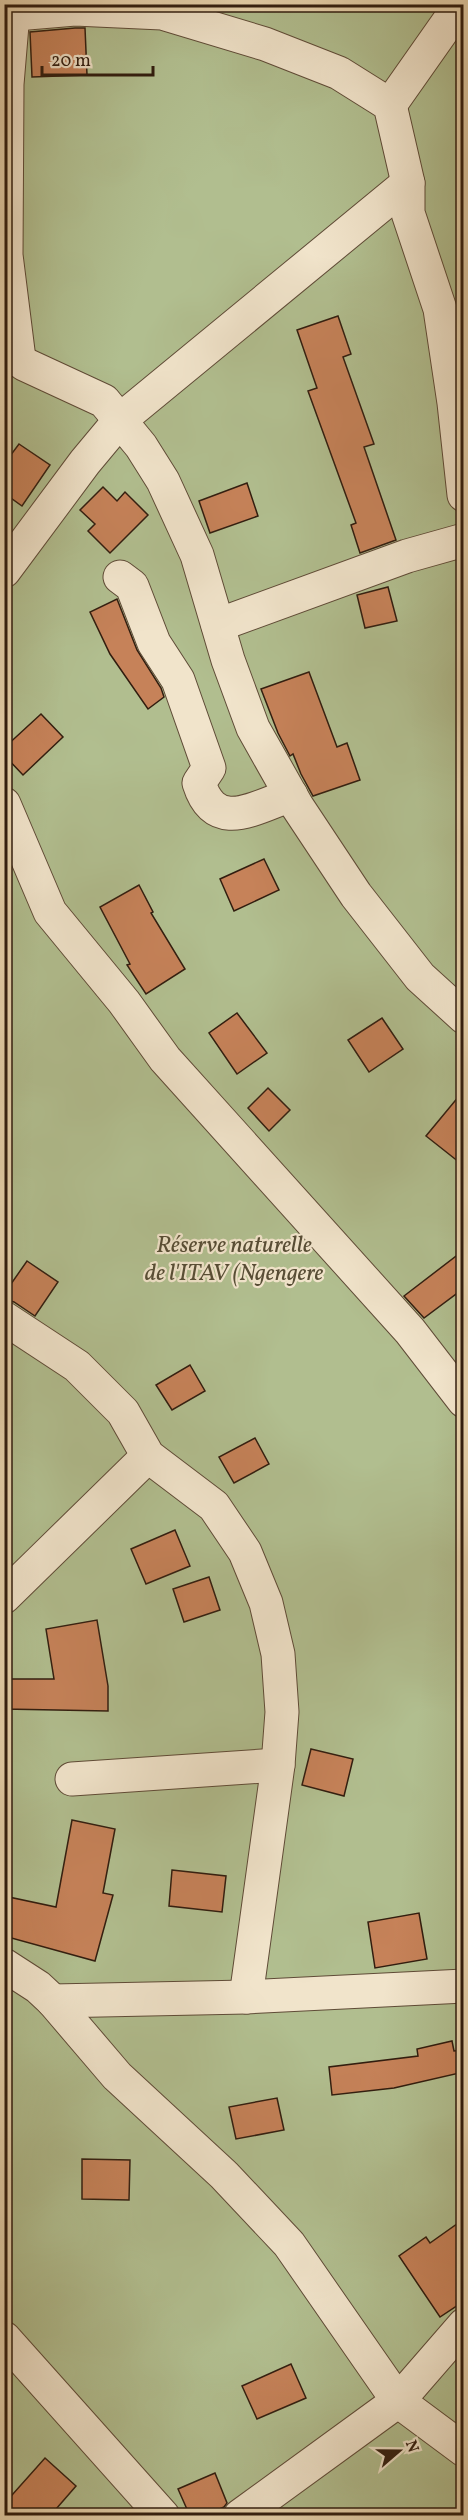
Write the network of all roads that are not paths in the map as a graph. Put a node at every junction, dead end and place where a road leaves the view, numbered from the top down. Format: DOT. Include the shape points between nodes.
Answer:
graph roads {
  1 [pos="460,4"];
  2 [pos="160,9"];
  3 [pos="9,14"];
  4 [pos="390,105"];
  5 [pos="408,183"];
  6 [pos="452,306"];
  7 [pos="12,360"];
  8 [pos="120,420"];
  9 [pos="464,495"];
  10 [pos="464,540"];
  11 [pos="4,571"];
  12 [pos="120,577"];
  13 [pos="218,625"];
  14 [pos="291,795"];
  15 [pos="4,804"];
  16 [pos="464,1017"];
  17 [pos="4,1318"];
  18 [pos="463,1398"];
  19 [pos="148,1456"];
  20 [pos="4,1597"];
  21 [pos="278,1765"];
  22 [pos="72,1779"];
  23 [pos="4,1965"];
  24 [pos="464,1986"];
  25 [pos="246,1997"];
  26 [pos="53,2001"];
  27 [pos="464,2325"];
  28 [pos="4,2338"];
  29 [pos="398,2401"];
  30 [pos="464,2450"];
  31 [pos="163,2516"];
  32 [pos="240,2516"];
  1 -- 4 [label="street"];
  2 -- 3 [label="street"];
  2 -- 4 [label="street" via="339,73"];
  3 -- 7 [label="street" via="6,255"];
  4 -- 5 [label="street"];
  5 -- 6 [label="street" via="408,213"];
  5 -- 8 [label="street"];
  6 -- 9 [label="street" via="454,403"];
  7 -- 8 [label="street" via="104,401"];
  8 -- 11 [label="street"];
  8 -- 13 [label="street" via="163,481 197,555"];
  10 -- 13 [label="street" via="407,556"];
  12 -- 14 [label="street" via="132,586 154,643 178,680 210,768 199,783 202,794 213,808 226,814"];
  13 -- 14 [label="street" via="253,728"];
  14 -- 16 [label="street" via="363,904 420,977"];
  15 -- 18 [label="street" via="50,912 165,1059 410,1330"];
  17 -- 19 [label="street" via="77,1366 123,1412"];
  19 -- 20 [label="street"];
  19 -- 21 [label="street" via="214,1506 245,1552 266,1603 278,1654 282,1712"];
  21 -- 22 [label="street"];
  21 -- 25 [label="street"];
  23 -- 26 [label="street"];
  24 -- 25 [label="street"];
  25 -- 26 [label="street"];
  26 -- 29 [label="street" via="117,2076 224,2175 289,2244"];
  27 -- 29 [label="street"];
  28 -- 31 [label="street"];
  29 -- 30 [label="street"];
  29 -- 32 [label="street"];
}
